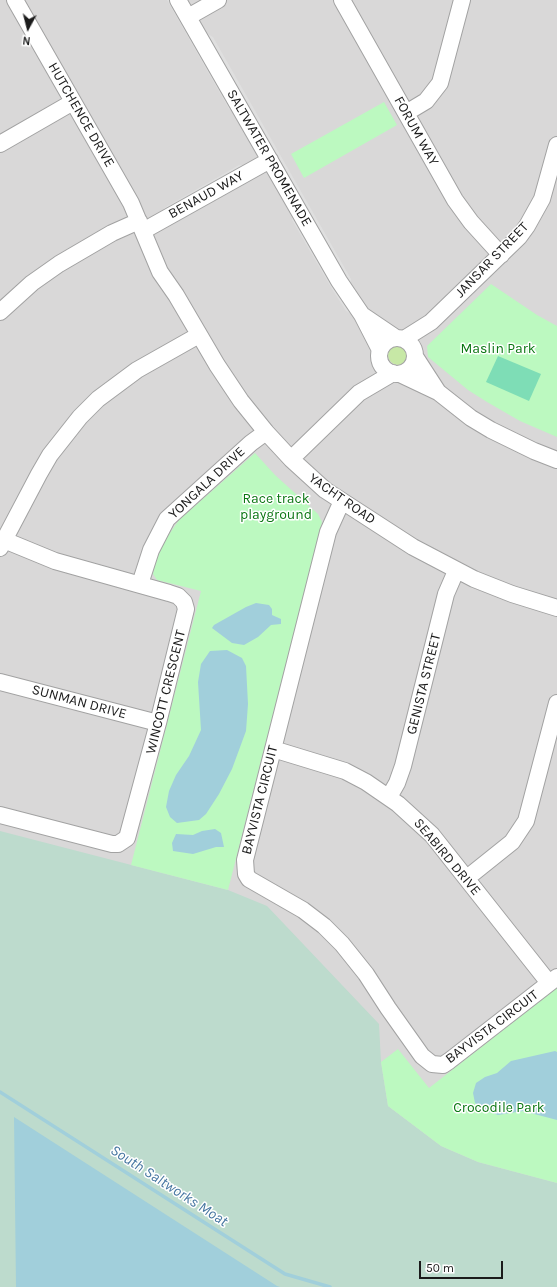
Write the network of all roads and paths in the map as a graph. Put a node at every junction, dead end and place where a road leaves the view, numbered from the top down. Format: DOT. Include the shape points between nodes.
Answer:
graph roads {
  1 [pos="15,0"];
  2 [pos="178,0"];
  3 [pos="218,0"];
  4 [pos="342,0"];
  5 [pos="462,0"];
  6 [pos="188,17"];
  7 [pos="73,102"];
  8 [pos="406,113"];
  9 [pos="0,144"];
  10 [pos="557,145"];
  11 [pos="270,160"];
  12 [pos="141,226"];
  13 [pos="501,255"];
  14 [pos="0,312"];
  15 [pos="362,315"];
  16 [pos="431,322"];
  17 [pos="199,335"];
  18 [pos="400,338"];
  19 [pos="380,353"];
  20 [pos="416,355"];
  21 [pos="396,373"];
  22 [pos="438,392"];
  23 [pos="359,393"];
  24 [pos="266,432"];
  25 [pos="291,459"];
  26 [pos="557,460"];
  27 [pos="342,501"];
  28 [pos="2,544"];
  29 [pos="456,571"];
  30 [pos="140,584"];
  31 [pos="557,608"];
  32 [pos="0,682"];
  33 [pos="557,703"];
  34 [pos="158,723"];
  35 [pos="552,745"];
  36 [pos="273,749"];
  37 [pos="389,797"];
  38 [pos="0,816"];
  39 [pos="467,878"];
  40 [pos="553,980"];
  1 -- 7 [label="street, HUTCHENCE DRIVE"];
  2 -- 6 [label="street, SALTWATER PROMENADE"];
  3 -- 6 [label="street"];
  4 -- 8 [label="street, FORUM WAY"];
  5 -- 8 [label="street" via="440,83 426,101"];
  6 -- 11 [label="street, SALTWATER PROMENADE"];
  7 -- 9 [label="street"];
  7 -- 12 [label="street, HUTCHENCE DRIVE" via="124,189"];
  8 -- 13 [label="street, FORUM WAY" via="456,200 471,222"];
  10 -- 13 [label="street, JANSAR STREET" via="537,210 519,237"];
  11 -- 12 [label="street, BENAUD WAY"];
  11 -- 15 [label="street, SALTWATER PROMENADE"];
  12 -- 14 [label="street, BENAUD WAY" via="112,233 59,264 32,283"];
  12 -- 17 [label="street, YACHT ROAD" via="160,272"];
  13 -- 16 [label="street, JANSAR STREET"];
  15 -- 18 [label="street, SALTWATER PROMENADE"];
  15 -- 19 [label="street, SALTWATER PROMENADE"];
  16 -- 18 [label="street, JANSAR STREET"];
  16 -- 20 [label="street, JANSAR STREET"];
  17 -- 24 [label="street, YACHT ROAD" via="229,383"];
  17 -- 28 [label="street" via="137,370 98,399 80,417 50,455"];
  18 -- 19 [label="street" via="386,341"];
  18 -- 20 [label="street" via="413,346"];
  19 -- 21 [label="street" via="383,367"];
  19 -- 23 [label="street"];
  20 -- 21 [label="street" via="411,368"];
  20 -- 22 [label="street"];
  21 -- 22 [label="street"];
  21 -- 23 [label="street"];
  22 -- 26 [label="street" via="491,430"];
  23 -- 25 [label="street"];
  24 -- 25 [label="street, YACHT ROAD"];
  24 -- 30 [label="street, YONGALA DRIVE" via="251,442 167,519 150,550"];
  25 -- 27 [label="street, YACHT ROAD" via="316,483"];
  27 -- 29 [label="street, YACHT ROAD" via="413,547"];
  27 -- 36 [label="street, BAYVISTA CIRCUIT" via="328,532"];
  28 -- 30 [label="street, WINCOTT CRESCENT"];
  29 -- 31 [label="street, YACHT ROAD" via="512,594"];
  29 -- 37 [label="street, GENISTA STREET" via="446,594 403,766"];
  30 -- 34 [label="street, WINCOTT CRESCENT" via="178,596 186,609"];
  32 -- 34 [label="street, SUNMAN DRIVE"];
  33 -- 35 [label="street"];
  34 -- 38 [label="street, WINCOTT CRESCENT" via="130,833 123,842 112,844"];
  35 -- 39 [label="street" via="520,832 500,853"];
  36 -- 37 [label="street, SEABIRD DRIVE" via="345,771"];
  36 -- 40 [label="street, BAYVISTA CIRCUIT" via="245,860 246,874 249,879 303,910 342,944 428,1062 443,1065 449,1062"];
  37 -- 39 [label="street, SEABIRD DRIVE" via="418,820"];
  39 -- 40 [label="street, SEABIRD DRIVE"];
}
